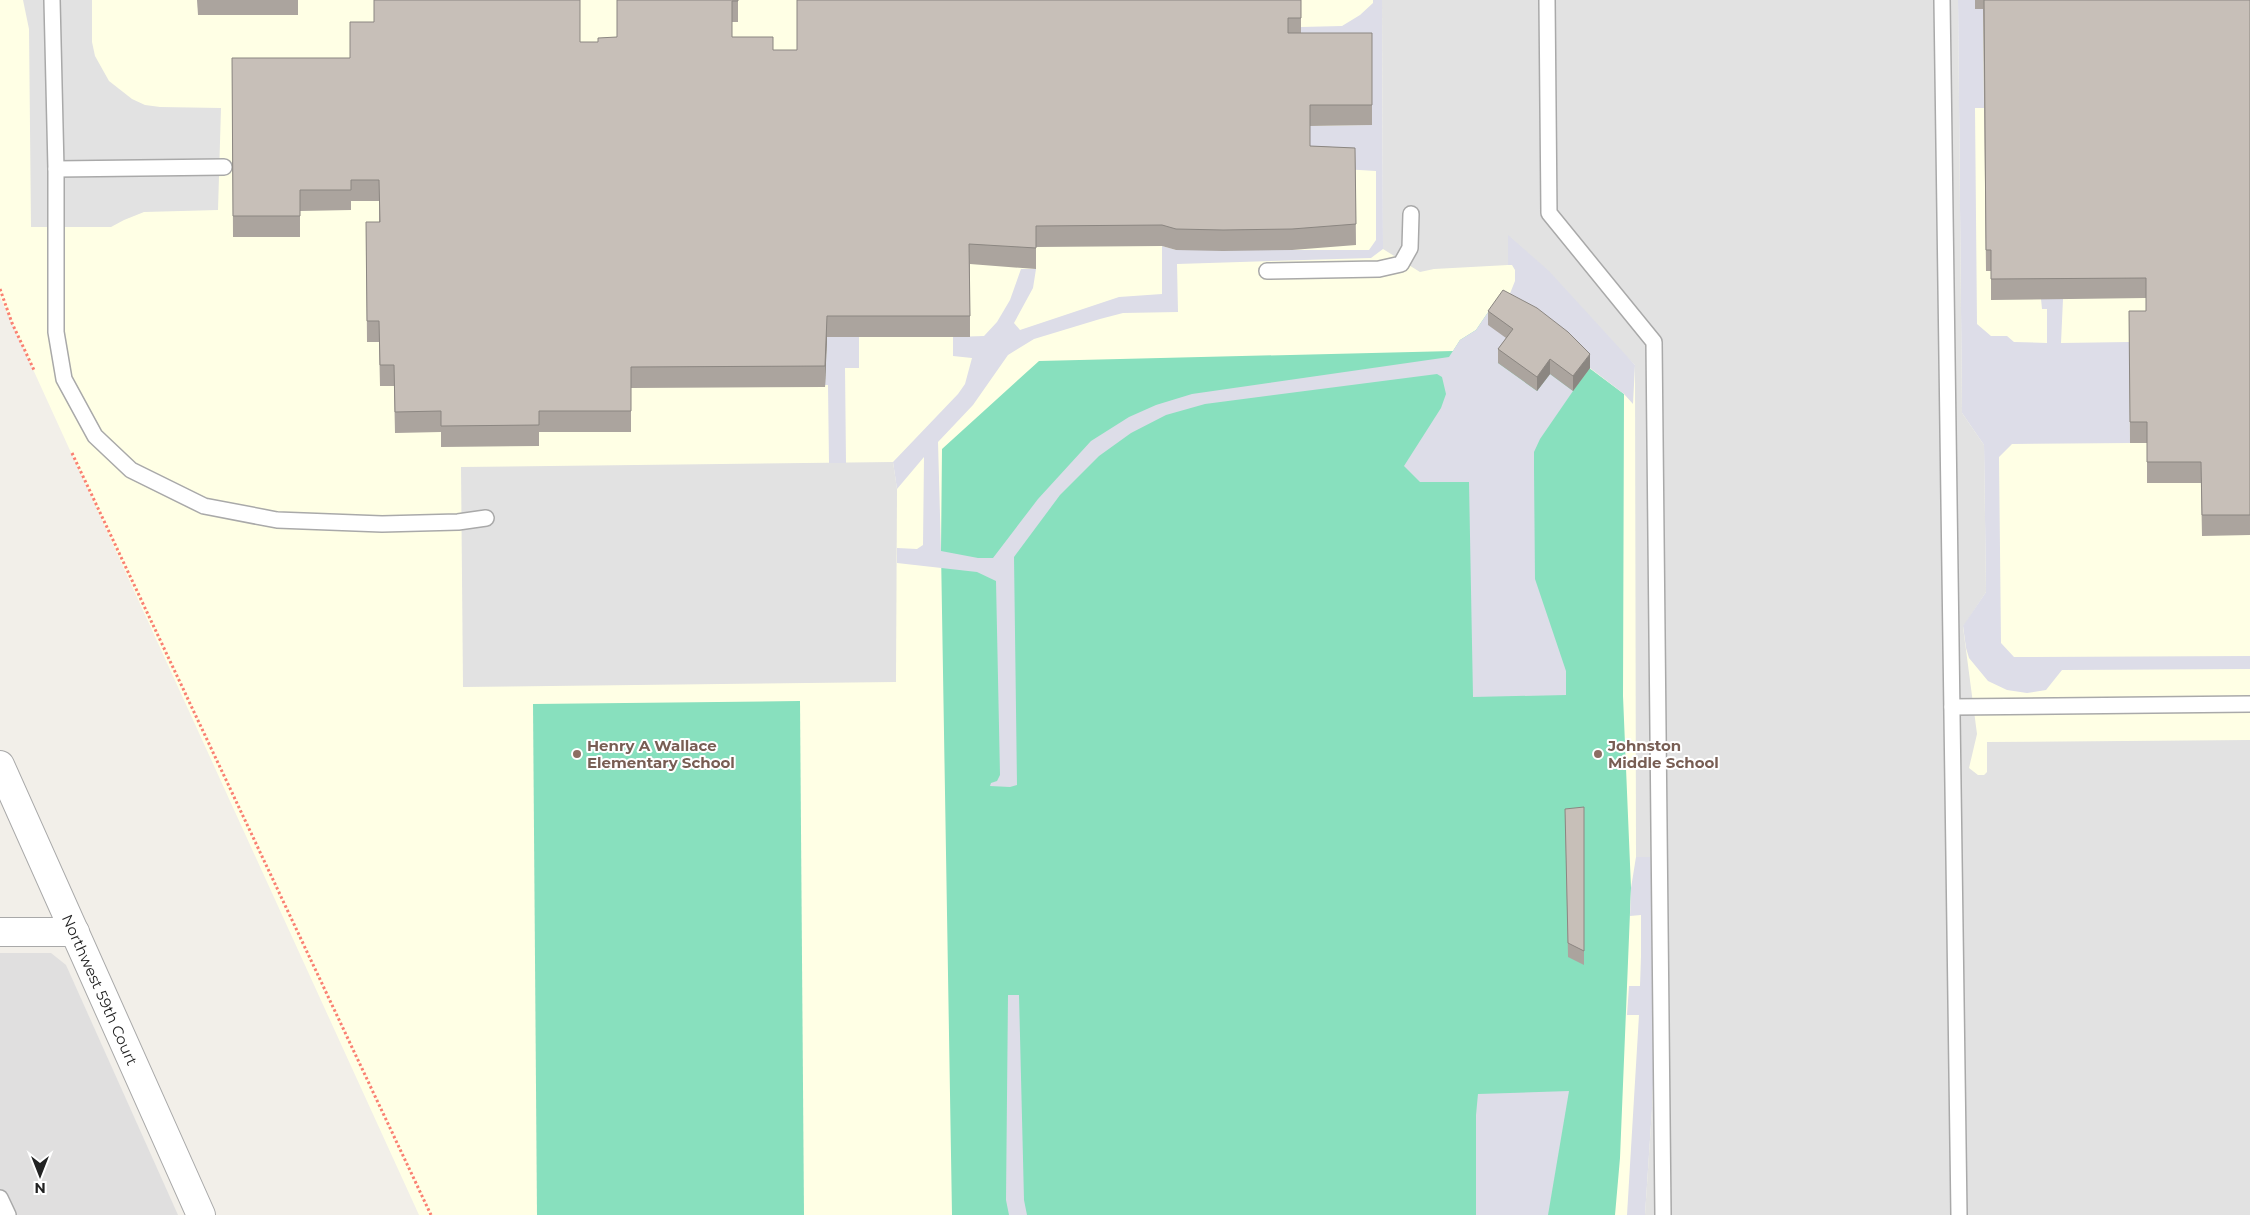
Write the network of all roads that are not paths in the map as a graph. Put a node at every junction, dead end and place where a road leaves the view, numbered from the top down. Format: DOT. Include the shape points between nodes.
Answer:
graph roads {
  1 [pos="52,0"];
  2 [pos="1547,0"];
  3 [pos="1942,0"];
  4 [pos="224,167"];
  5 [pos="56,169"];
  6 [pos="1411,214"];
  7 [pos="1267,270"];
  8 [pos="486,518"];
  9 [pos="2250,704"];
  10 [pos="1952,707"];
  11 [pos="0,765"];
  12 [pos="0,932"];
  13 [pos="75,932"];
  14 [pos="0,1198"];
  15 [pos="8,1215"];
  16 [pos="201,1215"];
  17 [pos="1663,1215"];
  18 [pos="1959,1215"];
  1 -- 5 [label="lane"];
  2 -- 17 [label="lane" via="1550,213 1654,342"];
  3 -- 10 [label="lane"];
  4 -- 5 [label="lane"];
  5 -- 8 [label="lane" via="56,332 64,379 95,436 131,470 204,506 277,520 382,524"];
  6 -- 7 [label="lane" via="1410,248 1402,264 1379,269"];
  9 -- 10 [label="lane"];
  10 -- 18 [label="lane"];
  11 -- 13 [label="street, Northwest 59th Court"];
  12 -- 13 [label="street"];
  13 -- 16 [label="street, Northwest 59th Court"];
  14 -- 15 [label="lane"];
}
